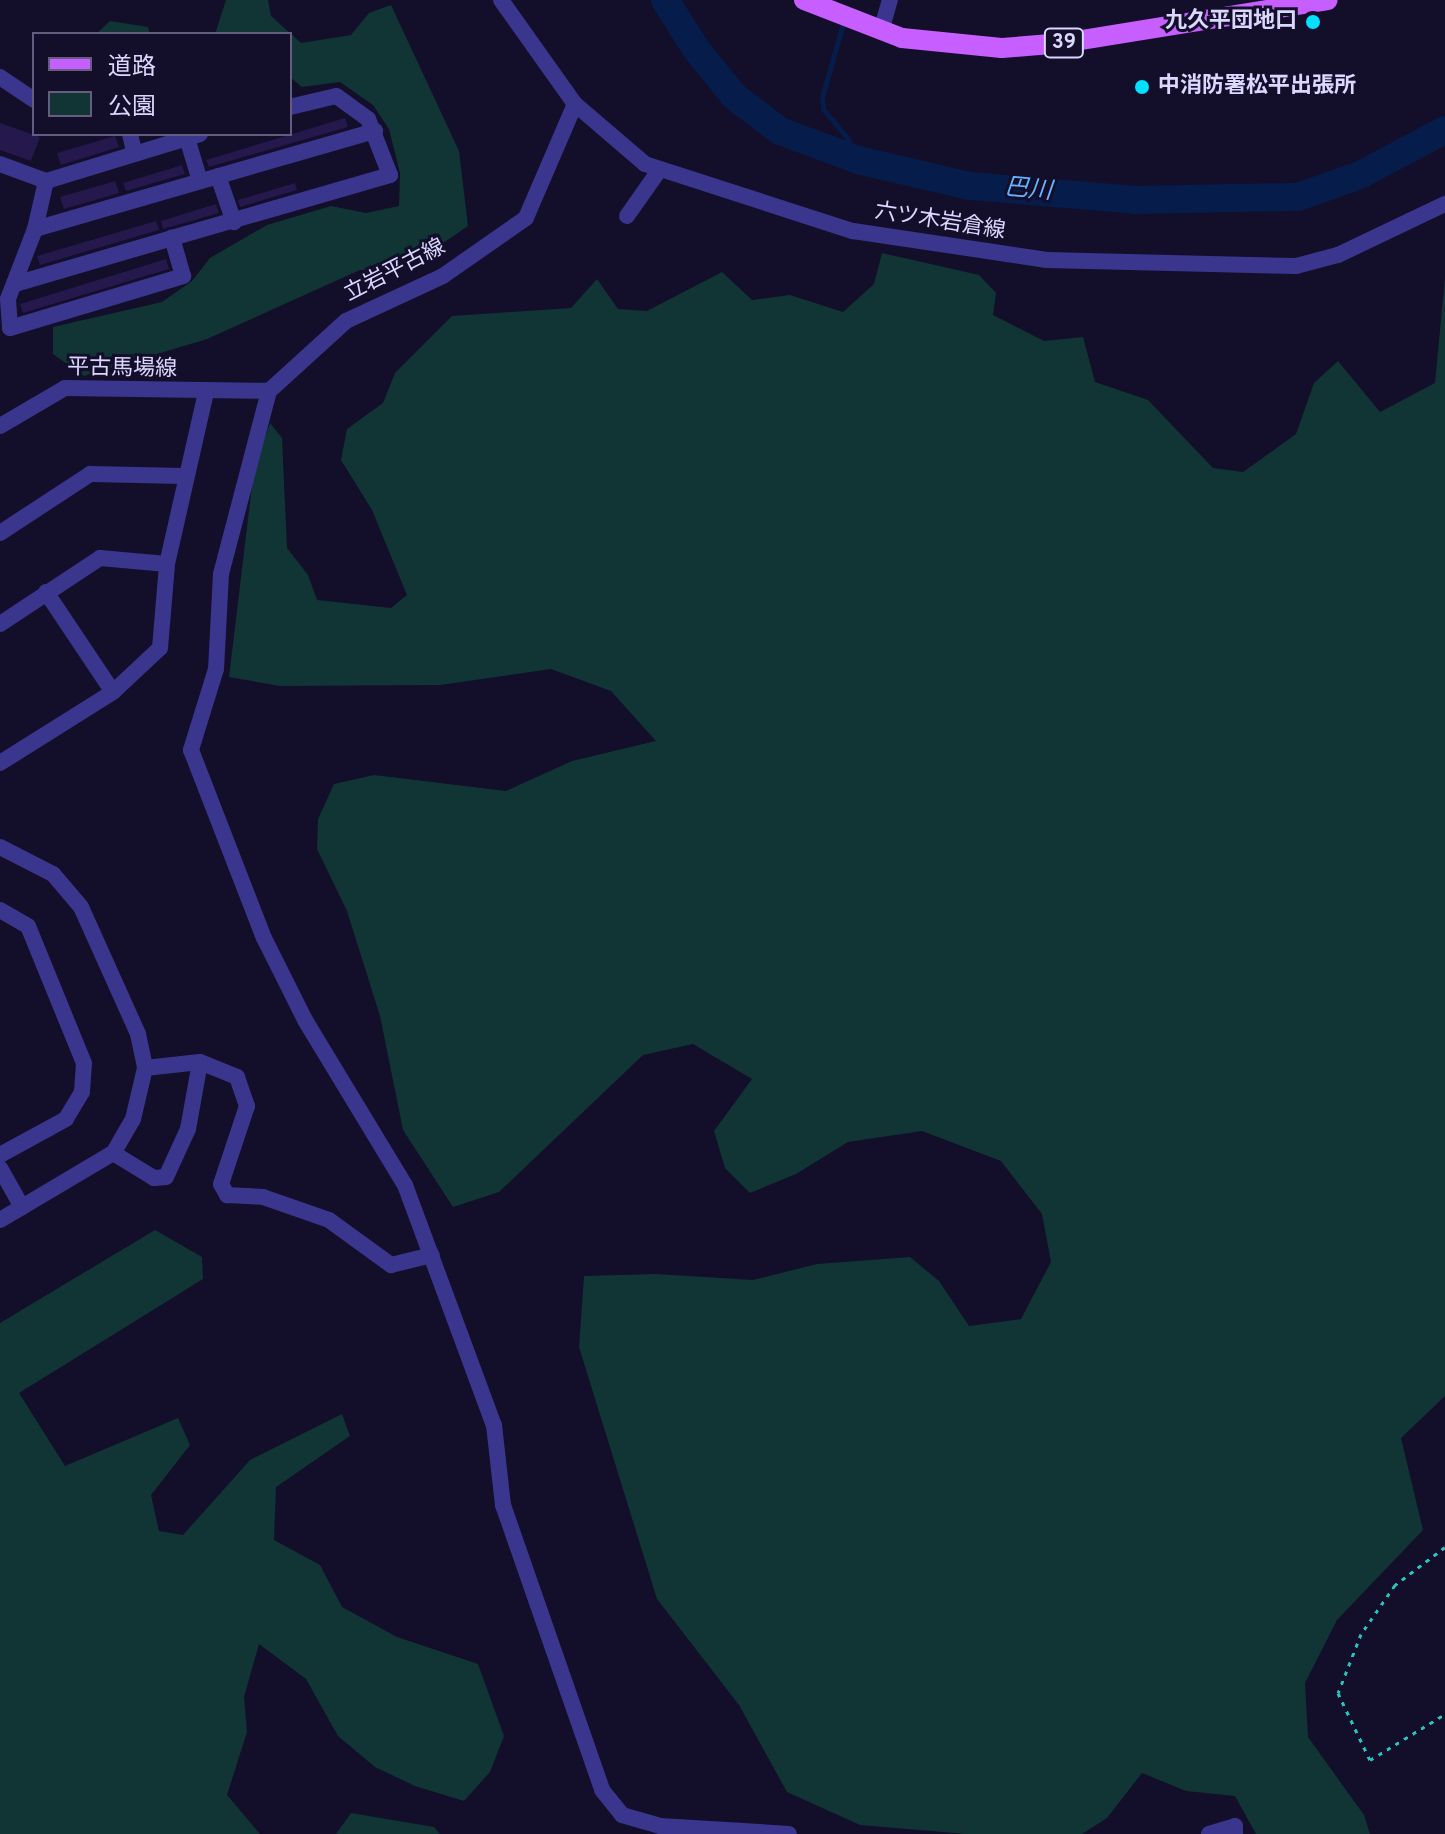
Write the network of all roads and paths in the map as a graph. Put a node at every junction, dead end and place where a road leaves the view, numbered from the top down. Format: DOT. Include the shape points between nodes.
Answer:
graph roads {
  1 [pos="501,0"];
  2 [pos="804,0"];
  3 [pos="890,0"];
  4 [pos="1328,0"];
  5 [pos="881,31"];
  6 [pos="0,77"];
  7 [pos="32,99"];
  8 [pos="575,104"];
  9 [pos="292,107"];
  10 [pos="375,131"];
  11 [pos="130,136"];
  12 [pos="194,136"];
  13 [pos="134,151"];
  14 [pos="0,164"];
  15 [pos="660,169"];
  16 [pos="218,176"];
  17 [pos="46,181"];
  18 [pos="200,181"];
  19 [pos="1445,204"];
  20 [pos="627,216"];
  21 [pos="234,222"];
  22 [pos="35,229"];
  23 [pos="172,238"];
  24 [pos="15,284"];
  25 [pos="269,391"];
  26 [pos="206,393"];
  27 [pos="0,426"];
  28 [pos="184,476"];
  29 [pos="0,533"];
  30 [pos="167,564"];
  31 [pos="46,592"];
  32 [pos="0,624"];
  33 [pos="113,692"];
  34 [pos="0,763"];
  35 [pos="0,847"];
  36 [pos="0,910"];
  37 [pos="200,1062"];
  38 [pos="145,1068"];
  39 [pos="113,1153"];
  40 [pos="0,1155"];
  41 [pos="0,1168"];
  42 [pos="22,1207"];
  43 [pos="0,1220"];
  44 [pos="432,1255"];
  45 [pos="1445,1547"];
  46 [pos="1445,1714"];
  47 [pos="789,1834"];
  48 [pos="1209,1834"];
  49 [pos="1235,1834"];
  1 -- 8 [label="street, 六ツ木岩倉線"];
  2 -- 5 [label="main road, 39"];
  3 -- 5 [label="street"];
  4 -- 5 [label="main road, 39" via="1002,48 951,47"];
  6 -- 7 [label="street"];
  8 -- 15 [label="street, 六ツ木岩倉線" via="645,164"];
  8 -- 25 [label="street, 立岩平古線" via="526,218 443,276 346,321"];
  9 -- 10 [label="street" via="336,96"];
  10 -- 16 [label="street"];
  10 -- 21 [label="street" via="390,175"];
  11 -- 13 [label="street"];
  12 -- 13 [label="street"];
  12 -- 18 [label="street"];
  13 -- 17 [label="street"];
  14 -- 17 [label="street"];
  15 -- 19 [label="street, 六ツ木岩倉線" via="853,231 967,251 1170,267 1296,266 1338,255"];
  15 -- 20 [label="street"];
  16 -- 18 [label="street"];
  16 -- 21 [label="street"];
  17 -- 22 [label="street"];
  18 -- 22 [label="street"];
  21 -- 23 [label="street"];
  22 -- 24 [label="street"];
  23 -- 24 [label="street"];
  23 -- 24 [label="street" via="183,276 10,328 8,299"];
  25 -- 26 [label="street, 平古馬場線"];
  25 -- 44 [label="street" via="221,574 216,669 191,750 264,938 305,1020 405,1185"];
  26 -- 27 [label="street, 平古馬場線" via="65,388"];
  26 -- 28 [label="street"];
  28 -- 29 [label="street" via="90,474"];
  28 -- 30 [label="street"];
  30 -- 31 [label="street" via="100,558"];
  30 -- 33 [label="street" via="160,648"];
  31 -- 32 [label="street"];
  31 -- 33 [label="street"];
  33 -- 34 [label="street"];
  35 -- 38 [label="street" via="53,874 81,907 138,1034"];
  36 -- 40 [label="street" via="28,926 84,1063 82,1092 66,1119"];
  37 -- 38 [label="street"];
  37 -- 39 [label="street" via="188,1129 166,1177 154,1178"];
  37 -- 44 [label="street" via="237,1077 246,1100 221,1184 227,1195 263,1197 329,1220 391,1265"];
  38 -- 39 [label="street" via="133,1119"];
  39 -- 42 [label="street"];
  41 -- 42 [label="street"];
  42 -- 43 [label="street"];
  44 -- 47 [label="street" via="494,1425 503,1505 602,1790 622,1815 660,1826"];
  45 -- 46 [label="path" via="1395,1585 1361,1634 1338,1693 1370,1760"];
  48 -- 49 [label="street" via="1235,1826"];
}
